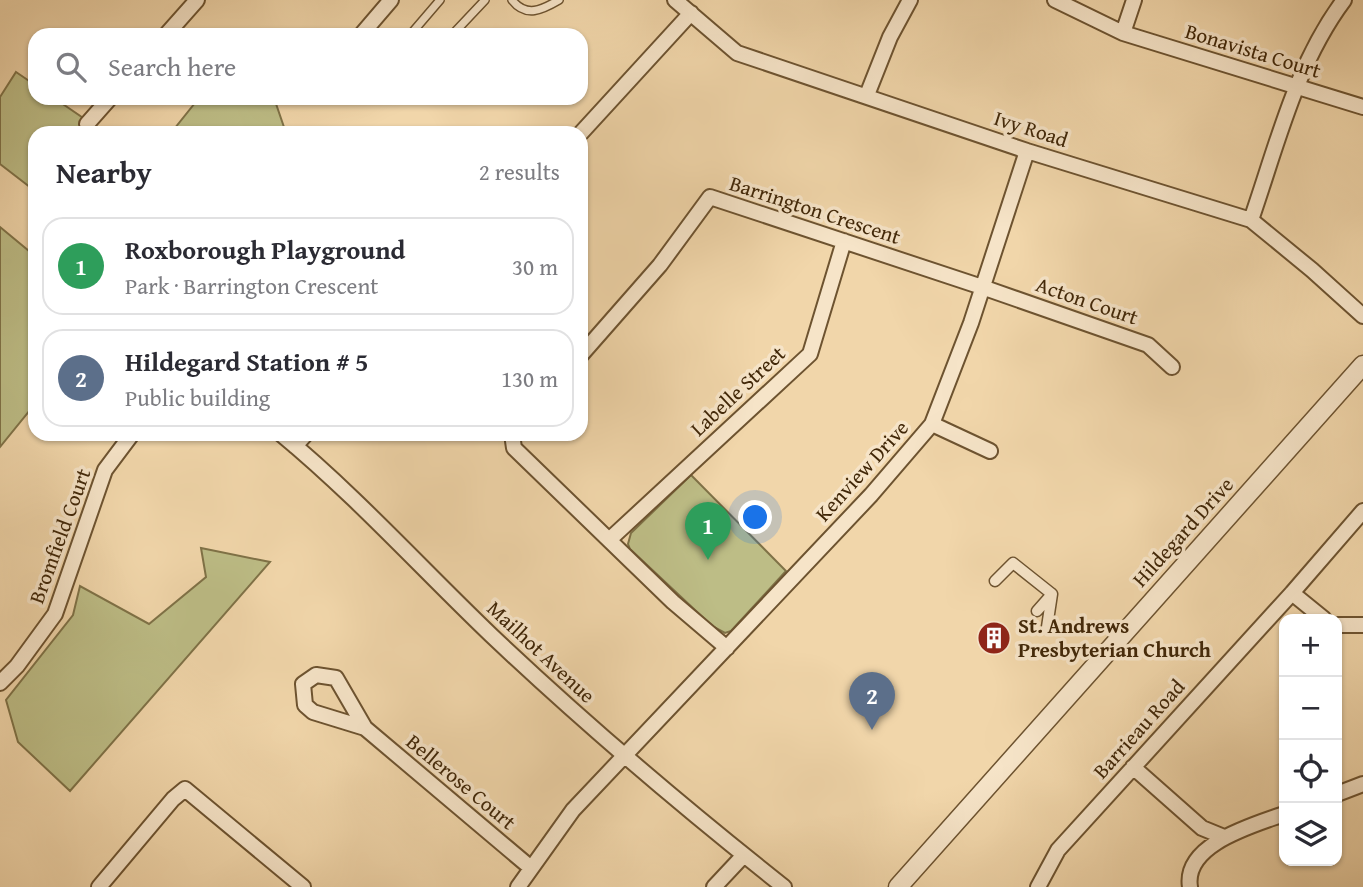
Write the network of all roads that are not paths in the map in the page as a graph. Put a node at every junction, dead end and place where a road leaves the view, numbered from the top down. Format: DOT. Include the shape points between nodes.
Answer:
graph roads {
  1 [pos="197,0"];
  2 [pos="391,0"];
  3 [pos="440,0"];
  4 [pos="485,0"];
  5 [pos="512,0"];
  6 [pos="559,0"];
  7 [pos="675,0"];
  8 [pos="910,0"];
  9 [pos="1055,0"];
  10 [pos="1134,0"];
  11 [pos="1344,0"];
  12 [pos="691,13"];
  13 [pos="172,28"];
  14 [pos="367,28"];
  15 [pos="416,28"];
  16 [pos="459,28"];
  17 [pos="1123,33"];
  18 [pos="1297,86"];
  19 [pos="867,95"];
  20 [pos="104,105"];
  21 [pos="1363,107"];
  22 [pos="87,124"];
  23 [pos="587,126"];
  24 [pos="1027,150"];
  25 [pos="1251,220"];
  26 [pos="844,241"];
  27 [pos="982,287"];
  28 [pos="1363,316"];
  29 [pos="588,347"];
  30 [pos="1363,365"];
  31 [pos="1172,368"];
  32 [pos="932,424"];
  33 [pos="127,441"];
  34 [pos="289,441"];
  35 [pos="300,441"];
  36 [pos="513,441"];
  37 [pos="295,446"];
  38 [pos="990,451"];
  39 [pos="1363,511"];
  40 [pos="609,540"];
  41 [pos="995,581"];
  42 [pos="1292,593"];
  43 [pos="1052,594"];
  44 [pos="1037,611"];
  45 [pos="1318,614"];
  46 [pos="1342,625"];
  47 [pos="1363,625"];
  48 [pos="1046,627"];
  49 [pos="727,648"];
  50 [pos="0,683"];
  51 [pos="365,729"];
  52 [pos="624,757"];
  53 [pos="1133,767"];
  54 [pos="1363,784"];
  55 [pos="1342,792"];
  56 [pos="1279,816"];
  57 [pos="1224,837"];
  58 [pos="744,855"];
  59 [pos="531,868"];
  60 [pos="99,887"];
  61 [pos="303,887"];
  62 [pos="518,887"];
  63 [pos="714,887"];
  64 [pos="784,887"];
  65 [pos="898,887"];
  66 [pos="1038,887"];
  67 [pos="1190,887"];
  1 -- 13 [label="street"];
  2 -- 14 [label="street"];
  3 -- 15 [label="lane"];
  4 -- 16 [label="lane"];
  5 -- 6 [label="lane" via="526,12"];
  7 -- 12 [label="street, Ivy Road"];
  8 -- 19 [label="street"];
  9 -- 17 [label="street, Bonavista Court"];
  10 -- 17 [label="street"];
  11 -- 18 [label="street" via="1327,23"];
  12 -- 19 [label="street, Ivy Road" via="737,53"];
  12 -- 23 [label="street"];
  17 -- 18 [label="street, Bonavista Court"];
  18 -- 21 [label="street, Bonavista Court"];
  18 -- 25 [label="street"];
  19 -- 24 [label="street, Ivy Road"];
  20 -- 22 [label="street"];
  24 -- 25 [label="street, Ivy Road"];
  24 -- 27 [label="street, Kenview Drive"];
  25 -- 28 [label="street, Ivy Road"];
  26 -- 27 [label="street, Barrington Crescent"];
  26 -- 29 [label="street, Barrington Crescent" via="710,197 660,265"];
  26 -- 40 [label="street, Labelle Street" via="810,354"];
  27 -- 31 [label="street, Acton Court" via="1149,345"];
  27 -- 32 [label="street, Kenview Drive"];
  30 -- 65 [label="street, Hildegard Drive"];
  32 -- 38 [label="street"];
  32 -- 49 [label="street, Kenview Drive"];
  33 -- 50 [label="street, Bromfield Court" via="105,470 55,614"];
  34 -- 37 [label="street, Mailhot Avenue"];
  35 -- 37 [label="street"];
  36 -- 40 [label="street" via="514,448"];
  37 -- 52 [label="street, Mailhot Avenue"];
  39 -- 42 [label="street, Barrieau Road"];
  40 -- 49 [label="street"];
  41 -- 43 [label="street" via="1013,562"];
  42 -- 45 [label="street"];
  42 -- 53 [label="street, Barrieau Road"];
  43 -- 44 [label="street"];
  43 -- 48 [label="street"];
  46 -- 47 [label="street"];
  49 -- 52 [label="street, Kenview Drive"];
  51 -- 51 [label="street, Bellerose Court" via="336,677 316,675 303,684 305,705 313,712"];
  51 -- 59 [label="street, Bellerose Court"];
  52 -- 58 [label="street, Mailhot Avenue"];
  52 -- 59 [label="street, Kenview Drive" via="573,810"];
  53 -- 57 [label="street" via="1202,828"];
  53 -- 66 [label="street, Barrieau Road" via="1058,850"];
  54 -- 55 [label="street"];
  56 -- 57 [label="street"];
  57 -- 67 [label="street" via="1197,858"];
  58 -- 63 [label="street"];
  58 -- 64 [label="street, Mailhot Avenue"];
  59 -- 62 [label="street, Kenview Drive"];
  60 -- 61 [label="street" via="185,789"];
}
